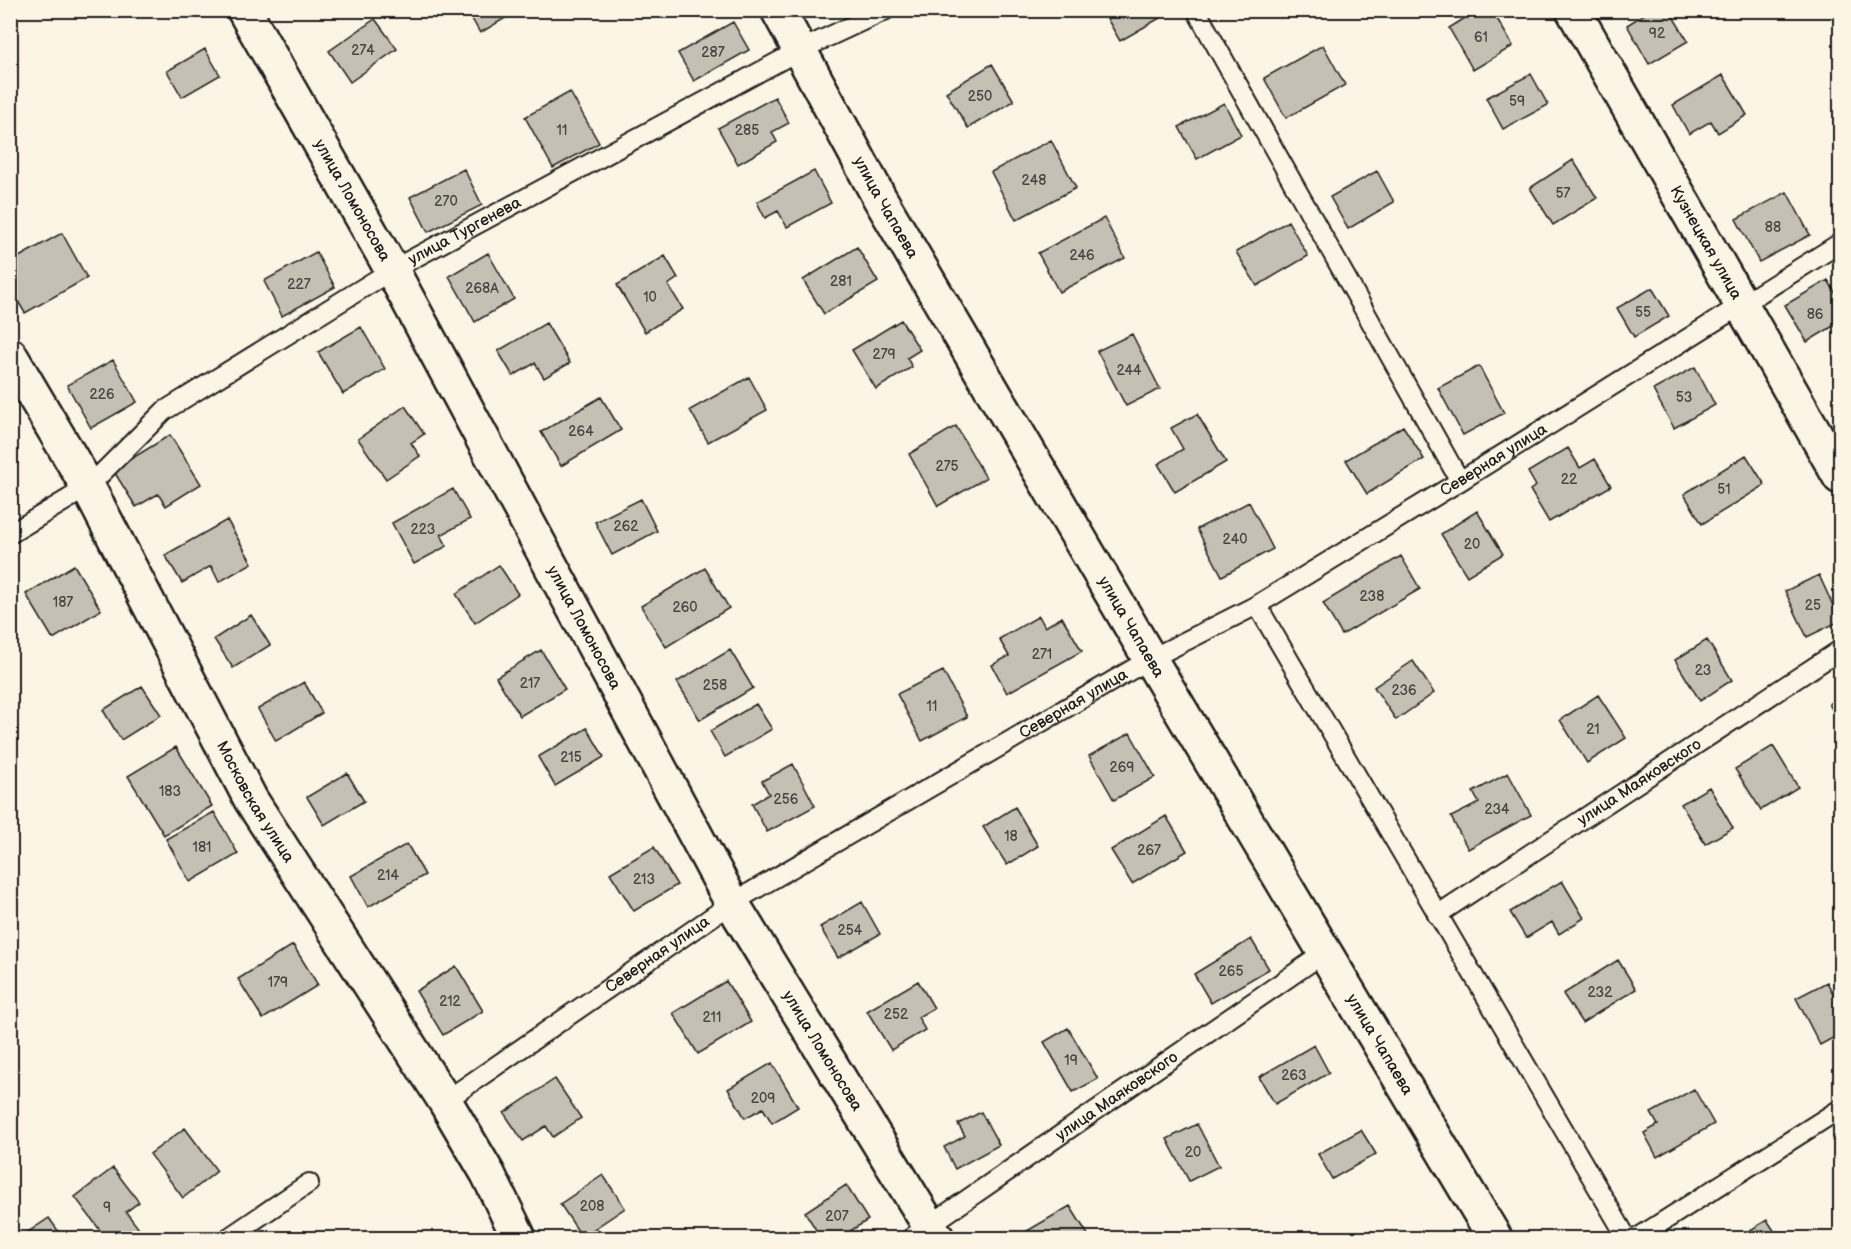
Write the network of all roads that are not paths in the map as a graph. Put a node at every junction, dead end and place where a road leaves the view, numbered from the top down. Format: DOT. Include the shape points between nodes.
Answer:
graph roads {
  1 [pos="244,10"];
  2 [pos="778,10"];
  3 [pos="886,10"];
  4 [pos="1196,10"];
  5 [pos="1573,10"];
  6 [pos="800,50"];
  7 [pos="1840,243"];
  8 [pos="392,270"];
  9 [pos="1742,305"];
  10 [pos="10,355"];
  11 [pos="1840,477"];
  12 [pos="1461,481"];
  13 [pos="88,487"];
  14 [pos="10,534"];
  15 [pos="1257,605"];
  16 [pos="1840,650"];
  17 [pos="1150,659"];
  18 [pos="732,903"];
  19 [pos="1437,915"];
  20 [pos="1324,952"];
  21 [pos="445,1101"];
  22 [pos="1840,1109"];
  23 [pos="309,1183"];
  24 [pos="926,1234"];
  25 [pos="228,1239"];
  26 [pos="519,1239"];
  27 [pos="1495,1239"];
  28 [pos="1627,1239"];
  29 [pos="1637,1239"];
  1 -- 8 [label="street, улица Ломоносова"];
  2 -- 6 [label="street, улица Чапаева"];
  3 -- 6 [label="lane, улица Тургенева"];
  4 -- 12 [label="lane"];
  5 -- 9 [label="street, Кузнецкая улица"];
  6 -- 8 [label="lane, улица Тургенева"];
  6 -- 17 [label="street, улица Чапаева" via="879,197"];
  7 -- 9 [label="lane, Северная улица"];
  8 -- 13 [label="lane, улица Тургенева" via="164,411"];
  8 -- 18 [label="street, улица Ломоносова"];
  9 -- 11 [label="street, Кузнецкая улица"];
  9 -- 12 [label="lane, Северная улица"];
  10 -- 13 [label="street, Московская улица"];
  12 -- 15 [label="lane, Северная улица"];
  13 -- 14 [label="lane, улица Тургенева"];
  13 -- 21 [label="street, Московская улица" via="251,800"];
  15 -- 17 [label="lane, Северная улица"];
  15 -- 19 [label="lane"];
  16 -- 19 [label="lane, улица Маяковского"];
  17 -- 18 [label="lane, Северная улица"];
  17 -- 20 [label="street, улица Чапаева"];
  18 -- 21 [label="lane, Северная улица"];
  18 -- 24 [label="street, улица Ломоносова"];
  19 -- 28 [label="lane"];
  20 -- 24 [label="lane, улица Маяковского"];
  20 -- 27 [label="street, улица Чапаева"];
  21 -- 26 [label="street, Московская улица" via="488,1174"];
  22 -- 29 [label="lane"];
  23 -- 25 [label="lane"];
}
